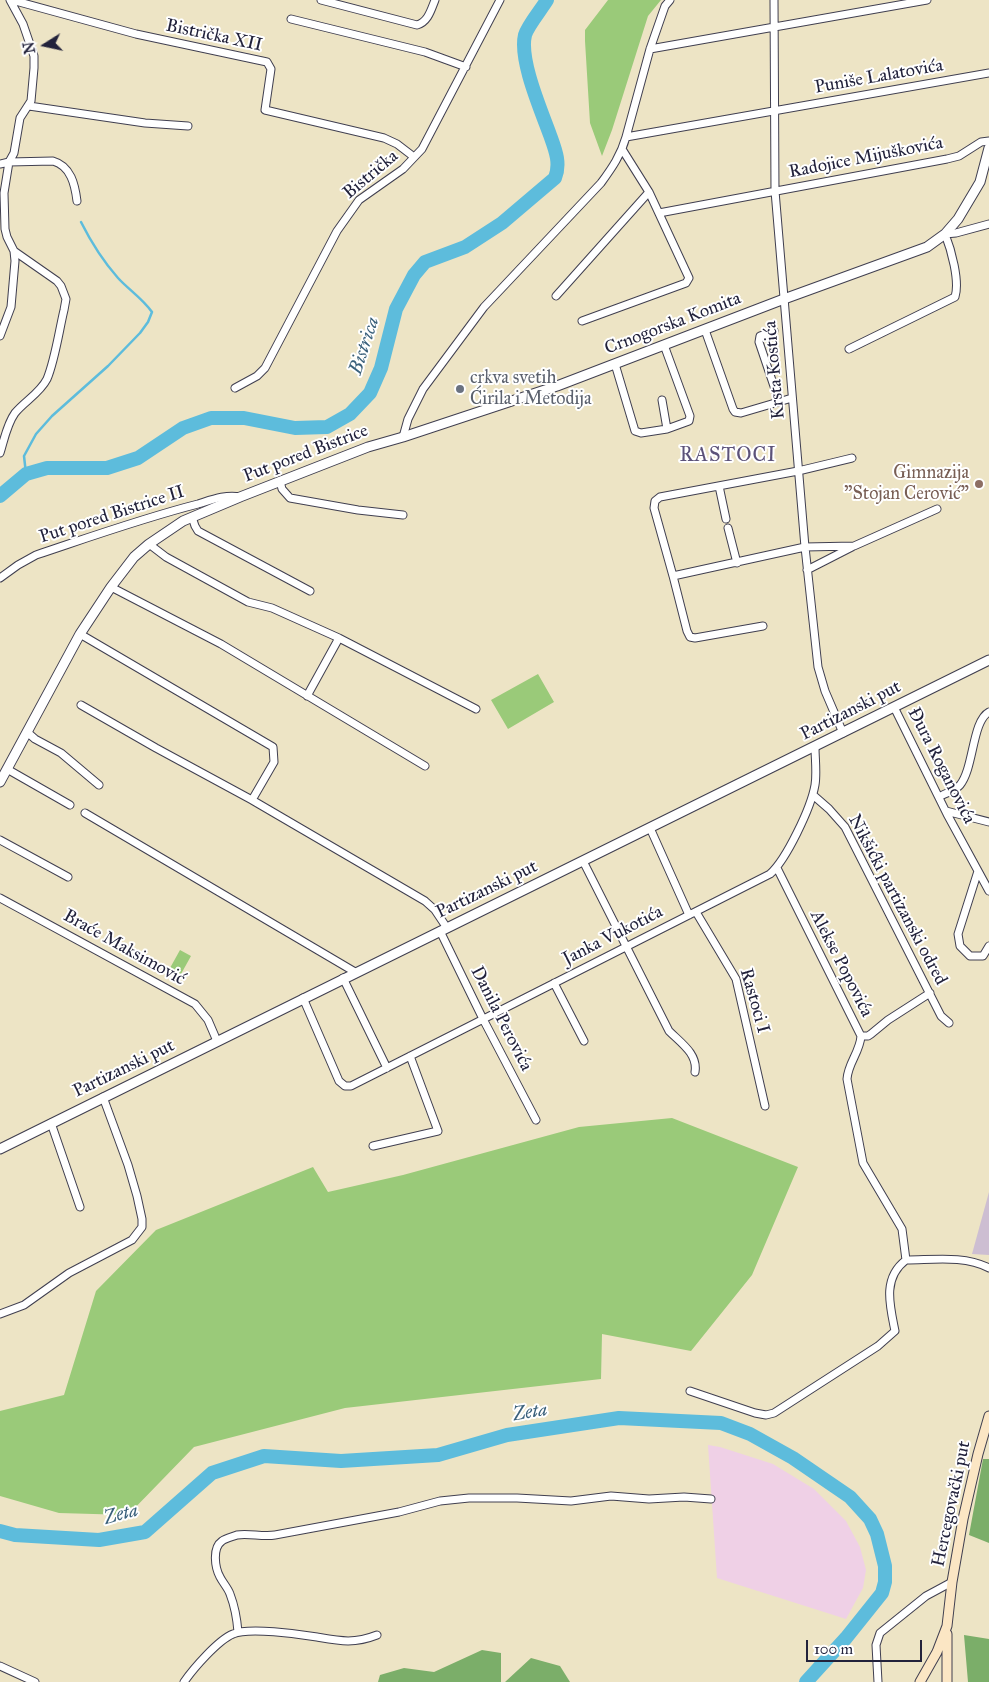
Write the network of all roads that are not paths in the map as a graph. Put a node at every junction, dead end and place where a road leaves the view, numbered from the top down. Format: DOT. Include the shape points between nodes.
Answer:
graph roads {
  1 [pos="11,0"];
  2 [pos="321,0"];
  3 [pos="435,0"];
  4 [pos="498,0"];
  5 [pos="670,0"];
  6 [pos="774,0"];
  7 [pos="928,0"];
  8 [pos="291,19"];
  9 [pos="775,26"];
  10 [pos="650,49"];
  11 [pos="466,67"];
  12 [pos="989,73"];
  13 [pos="29,106"];
  14 [pos="774,110"];
  15 [pos="188,126"];
  16 [pos="626,137"];
  17 [pos="989,141"];
  18 [pos="989,148"];
  19 [pos="622,149"];
  20 [pos="414,157"];
  21 [pos="10,162"];
  22 [pos="0,164"];
  23 [pos="776,191"];
  24 [pos="649,192"];
  25 [pos="77,201"];
  26 [pos="659,213"];
  27 [pos="989,224"];
  28 [pos="945,234"];
  29 [pos="14,251"];
  30 [pos="556,296"];
  31 [pos="784,299"];
  32 [pos="582,321"];
  33 [pos="705,330"];
  34 [pos="774,331"];
  35 [pos="0,336"];
  36 [pos="664,345"];
  37 [pos="849,349"];
  38 [pos="615,364"];
  39 [pos="235,388"];
  40 [pos="792,398"];
  41 [pos="662,400"];
  42 [pos="779,401"];
  43 [pos="667,429"];
  44 [pos="403,437"];
  45 [pos="0,453"];
  46 [pos="852,458"];
  47 [pos="798,471"];
  48 [pos="280,481"];
  49 [pos="719,486"];
  50 [pos="240,497"];
  51 [pos="178,509"];
  52 [pos="937,509"];
  53 [pos="403,515"];
  54 [pos="192,517"];
  55 [pos="726,519"];
  56 [pos="183,521"];
  57 [pos="728,528"];
  58 [pos="149,544"];
  59 [pos="854,546"];
  60 [pos="805,547"];
  61 [pos="737,563"];
  62 [pos="807,570"];
  63 [pos="673,576"];
  64 [pos="0,578"];
  65 [pos="111,587"];
  66 [pos="310,591"];
  67 [pos="763,626"];
  68 [pos="80,634"];
  69 [pos="339,638"];
  70 [pos="989,660"];
  71 [pos="307,696"];
  72 [pos="81,705"];
  73 [pos="894,707"];
  74 [pos="476,710"];
  75 [pos="989,712"];
  76 [pos="27,732"];
  77 [pos="843,733"];
  78 [pos="815,746"];
  79 [pos="425,766"];
  80 [pos="7,770"];
  81 [pos="0,782"];
  82 [pos="99,785"];
  83 [pos="813,796"];
  84 [pos="938,797"];
  85 [pos="252,800"];
  86 [pos="70,805"];
  87 [pos="946,812"];
  88 [pos="85,813"];
  89 [pos="989,822"];
  90 [pos="650,828"];
  91 [pos="0,840"];
  92 [pos="582,861"];
  93 [pos="777,868"];
  94 [pos="978,872"];
  95 [pos="68,877"];
  96 [pos="989,891"];
  97 [pos="0,898"];
  98 [pos="696,912"];
  99 [pos="688,915"];
  100 [pos="444,930"];
  101 [pos="989,946"];
  102 [pos="625,947"];
  103 [pos="355,972"];
  104 [pos="343,978"];
  105 [pos="554,983"];
  106 [pos="930,993"];
  107 [pos="303,998"];
  108 [pos="483,1019"];
  109 [pos="949,1023"];
  110 [pos="861,1036"];
  111 [pos="217,1040"];
  112 [pos="584,1041"];
  113 [pos="410,1056"];
  114 [pos="387,1068"];
  115 [pos="695,1072"];
  116 [pos="103,1097"];
  117 [pos="765,1106"];
  118 [pos="536,1120"];
  119 [pos="51,1123"];
  120 [pos="373,1146"];
  121 [pos="0,1149"];
  122 [pos="80,1208"];
  123 [pos="906,1260"];
  124 [pos="989,1268"];
  125 [pos="0,1314"];
  126 [pos="690,1391"];
  127 [pos="989,1416"];
  128 [pos="711,1498"];
  129 [pos="952,1582"];
  130 [pos="947,1626"];
  131 [pos="238,1632"];
  132 [pos="377,1635"];
  133 [pos="0,1666"];
  134 [pos="35,1682"];
  135 [pos="184,1682"];
  136 [pos="878,1682"];
  137 [pos="920,1682"];
  138 [pos="947,1682"];
  1 -- 13 [label="street" via="34,56"];
  1 -- 20 [label="street, Bistrička XII" via="136,34 267,62 271,69 265,110 384,138"];
  2 -- 3 [label="street" via="416,25 428,18"];
  4 -- 11 [label="street, Bistrička"];
  5 -- 10 [label="street"];
  6 -- 9 [label="street, Krsta Kostića"];
  7 -- 9 [label="street"];
  8 -- 11 [label="street" via="425,52"];
  9 -- 10 [label="street"];
  9 -- 14 [label="street, Krsta Kostića"];
  10 -- 16 [label="street"];
  11 -- 20 [label="street, Bistrička" via="422,149"];
  12 -- 14 [label="street, Puniše Lalatovića"];
  13 -- 15 [label="street"];
  13 -- 21 [label="street" via="20,118"];
  14 -- 16 [label="street, Puniše Lalatovića"];
  14 -- 23 [label="street, Krsta Kostića"];
  16 -- 19 [label="street"];
  17 -- 23 [label="street, Radojice Mijuškovića" via="947,159"];
  18 -- 28 [label="street, Crnogorska Komita" via="980,182"];
  19 -- 24 [label="street"];
  19 -- 44 [label="street" via="601,183 484,307 423,389"];
  20 -- 39 [label="street, Bistrička" via="403,169 359,200 337,231 265,368"];
  21 -- 22 [label="street"];
  21 -- 25 [label="street" via="59,162 74,183"];
  21 -- 29 [label="street" via="4,193 5,229"];
  23 -- 26 [label="street, Radojice Mijuškovića"];
  23 -- 31 [label="street, Krsta Kostića"];
  24 -- 26 [label="street"];
  24 -- 30 [label="street"];
  26 -- 32 [label="street" via="688,281"];
  27 -- 28 [label="street"];
  28 -- 31 [label="street, Crnogorska Komita" via="927,247"];
  28 -- 37 [label="street" via="957,288 955,297"];
  29 -- 35 [label="street" via="11,307"];
  29 -- 45 [label="street" via="57,281 66,299 47,379 14,414"];
  31 -- 33 [label="street, Crnogorska Komita"];
  31 -- 40 [label="street, Krsta Kostića"];
  33 -- 36 [label="street, Crnogorska Komita"];
  33 -- 42 [label="street" via="732,410 741,413"];
  34 -- 42 [label="street" via="760,336 759,342"];
  36 -- 38 [label="street, Crnogorska Komita"];
  36 -- 43 [label="street" via="690,416 688,422"];
  38 -- 43 [label="street" via="635,431 640,434"];
  38 -- 44 [label="street, Crnogorska Komita"];
  40 -- 42 [label="street"];
  40 -- 47 [label="street, Krsta Kostića"];
  41 -- 43 [label="street"];
  44 -- 48 [label="street, Put pored Bistrice"];
  46 -- 47 [label="street"];
  47 -- 49 [label="street"];
  47 -- 60 [label="street, Krsta Kostića"];
  48 -- 50 [label="street, Put pored Bistrice"];
  48 -- 53 [label="street" via="290,498"];
  49 -- 55 [label="street"];
  49 -- 63 [label="street" via="655,501 654,508"];
  50 -- 51 [label="street, Put pored Bistrice II" via="233,495"];
  50 -- 54 [label="street, Put pored Bistrice"];
  51 -- 56 [label="street"];
  51 -- 64 [label="street, Put pored Bistrice II" via="36,555"];
  52 -- 59 [label="street"];
  54 -- 56 [label="street, Put pored Bistrice"];
  54 -- 66 [label="street" via="198,531"];
  56 -- 58 [label="street, Put pored Bistrice"];
  57 -- 61 [label="street"];
  58 -- 65 [label="street, Put pored Bistrice" via="129,562"];
  58 -- 69 [label="street" via="166,557 248,602 272,608"];
  59 -- 60 [label="street"];
  59 -- 62 [label="street"];
  60 -- 61 [label="street"];
  60 -- 62 [label="street, Krsta Kostića"];
  61 -- 63 [label="street"];
  62 -- 77 [label="street, Krsta Kostića" via="818,667"];
  63 -- 67 [label="street" via="690,637"];
  65 -- 68 [label="street, Put pored Bistrice"];
  65 -- 71 [label="street" via="221,644"];
  68 -- 76 [label="street, Put pored Bistrice"];
  68 -- 85 [label="street" via="273,747 274,762"];
  69 -- 71 [label="street"];
  69 -- 74 [label="street"];
  70 -- 73 [label="street, Partizanski put"];
  71 -- 79 [label="street"];
  72 -- 85 [label="street, Danila Perovića"];
  73 -- 77 [label="street, Partizanski put"];
  73 -- 84 [label="street, Đura Roganovića"];
  75 -- 84 [label="street" via="981,719 960,785"];
  76 -- 80 [label="street, Put pored Bistrice"];
  76 -- 82 [label="street" via="61,753"];
  77 -- 78 [label="street, Partizanski put"];
  78 -- 83 [label="street, Janka Vukotića"];
  78 -- 90 [label="street, Partizanski put"];
  80 -- 81 [label="street, Put pored Bistrice"];
  80 -- 86 [label="street"];
  83 -- 93 [label="street, Janka Vukotića"];
  83 -- 106 [label="street, Nikšićki partizanski odred" via="845,827"];
  84 -- 87 [label="street, Đura Roganovića"];
  85 -- 100 [label="street, Danila Perovića" via="425,901 434,910"];
  87 -- 89 [label="street"];
  87 -- 94 [label="street, Đura Roganovića"];
  88 -- 103 [label="street"];
  90 -- 92 [label="street, Partizanski put"];
  90 -- 99 [label="street"];
  91 -- 95 [label="street"];
  92 -- 100 [label="street, Partizanski put"];
  92 -- 102 [label="street"];
  93 -- 98 [label="street, Janka Vukotića" via="762,879"];
  93 -- 110 [label="street, Alekse Popovića"];
  94 -- 96 [label="street, Đura Roganovića"];
  94 -- 101 [label="street" via="958,934 960,946 970,956 983,956"];
  97 -- 111 [label="street, Braće Maksimović" via="195,1004 208,1020"];
  98 -- 99 [label="street, Janka Vukotića"];
  98 -- 117 [label="street, Rastoci I" via="736,979"];
  99 -- 102 [label="street, Janka Vukotića"];
  100 -- 103 [label="street, Partizanski put"];
  100 -- 108 [label="street, Danila Perovića"];
  102 -- 105 [label="street, Janka Vukotića"];
  102 -- 115 [label="street" via="669,1031 691,1053 696,1064"];
  103 -- 104 [label="street, Partizanski put"];
  104 -- 107 [label="street, Partizanski put"];
  104 -- 114 [label="street"];
  105 -- 108 [label="street, Janka Vukotića"];
  105 -- 112 [label="street"];
  106 -- 109 [label="street, Nikšićki partizanski odred" via="941,1016"];
  106 -- 110 [label="street" via="872,1034"];
  107 -- 111 [label="street, Partizanski put"];
  107 -- 114 [label="street, Janka Vukotića" via="339,1082 350,1086"];
  108 -- 113 [label="street, Janka Vukotića"];
  108 -- 118 [label="street, Danila Perovića"];
  110 -- 123 [label="street, Alekse Popovića" via="847,1079 863,1162 902,1229"];
  111 -- 116 [label="street, Partizanski put"];
  113 -- 114 [label="street, Janka Vukotića"];
  113 -- 120 [label="street" via="438,1131"];
  116 -- 119 [label="street, Partizanski put"];
  116 -- 125 [label="street" via="138,1196 142,1227 132,1240 69,1273 24,1304"];
  119 -- 121 [label="street, Partizanski put"];
  119 -- 122 [label="street"];
  123 -- 124 [label="street" via="965,1260"];
  123 -- 126 [label="street" via="896,1271 889,1291 895,1331 878,1346 774,1413 755,1413"];
  127 -- 129 [label="main road, Hercegovački put" via="968,1497"];
  128 -- 131 [label="street" via="611,1496 571,1501 469,1498 265,1537 240,1535 229,1538 218,1545 216,1567 233,1602"];
  129 -- 130 [label="main road"];
  129 -- 136 [label="street, Hercegovački put" via="926,1596 880,1633 876,1645"];
  130 -- 137 [label="main road"];
  130 -- 138 [label="main road"];
  131 -- 132 [label="street" via="342,1641 363,1641"];
  131 -- 135 [label="street" via="227,1637 194,1667"];
  133 -- 134 [label="street"];
}
